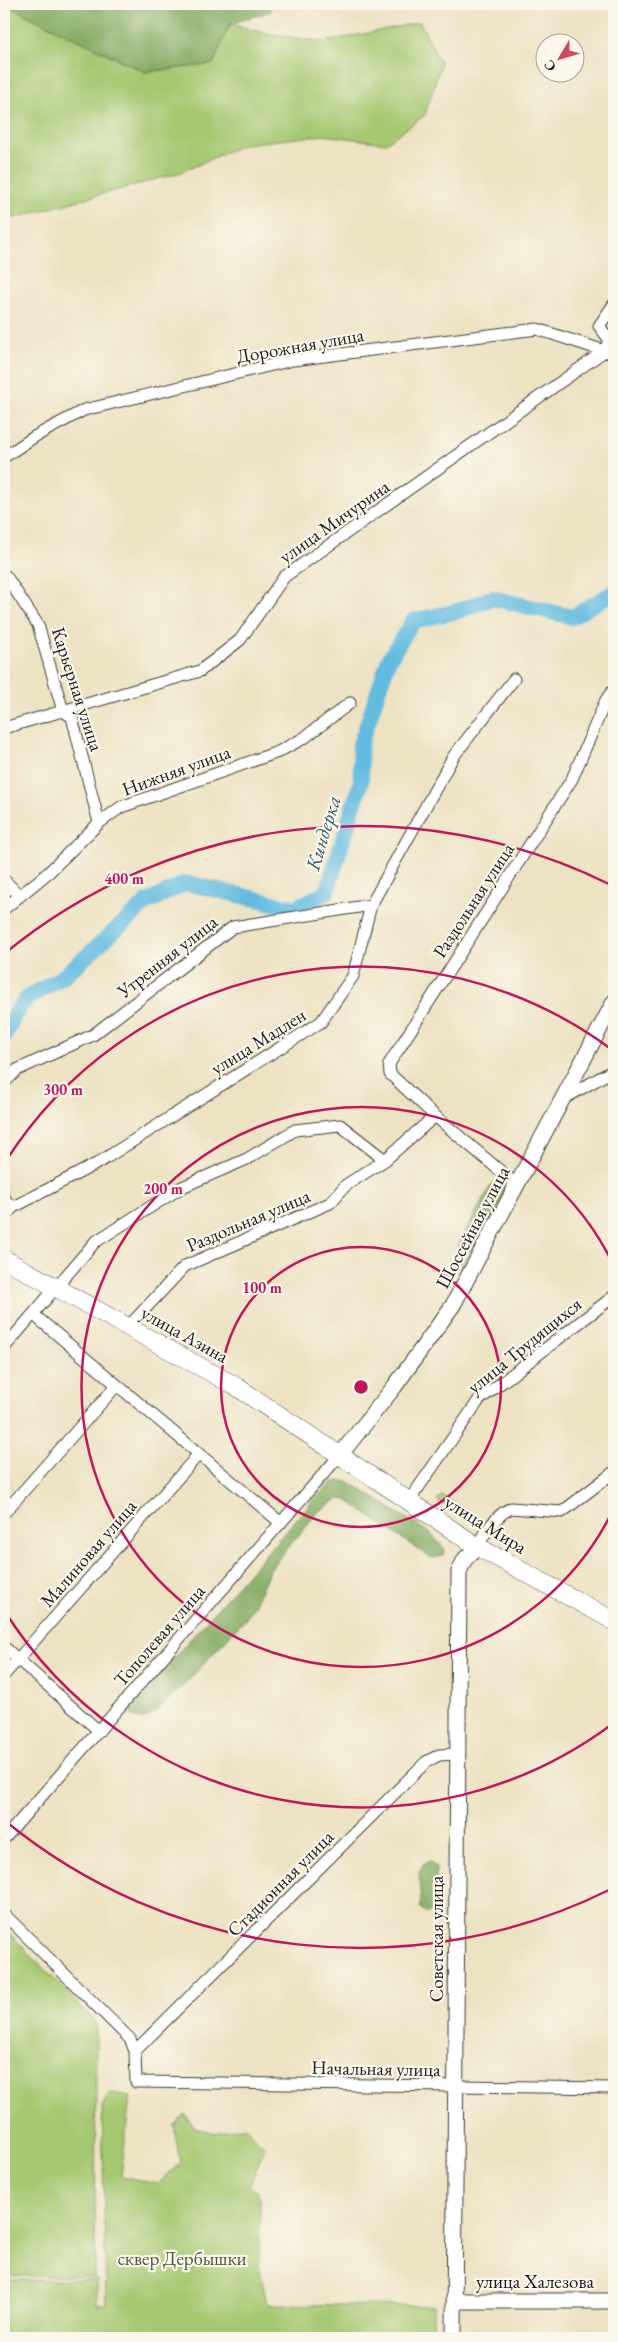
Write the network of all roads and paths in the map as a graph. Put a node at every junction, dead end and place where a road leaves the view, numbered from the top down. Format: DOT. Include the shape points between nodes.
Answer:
graph roads {
  1 [pos="614,304"];
  2 [pos="610,352"];
  3 [pos="4,457"];
  4 [pos="4,577"];
  5 [pos="514,679"];
  6 [pos="614,689"];
  7 [pos="350,703"];
  8 [pos="63,711"];
  9 [pos="4,728"];
  10 [pos="99,823"];
  11 [pos="4,880"];
  12 [pos="20,896"];
  13 [pos="371,905"];
  14 [pos="4,910"];
  15 [pos="614,1002"];
  16 [pos="614,1070"];
  17 [pos="4,1084"];
  18 [pos="563,1099"];
  19 [pos="435,1116"];
  20 [pos="384,1160"];
  21 [pos="517,1185"];
  22 [pos="4,1198"];
  23 [pos="12,1208"];
  24 [pos="4,1218"];
  25 [pos="4,1259"];
  26 [pos="55,1286"];
  27 [pos="614,1296"];
  28 [pos="34,1315"];
  29 [pos="129,1326"];
  30 [pos="4,1348"];
  31 [pos="117,1385"];
  32 [pos="199,1454"];
  33 [pos="340,1455"];
  34 [pos="614,1472"];
  35 [pos="409,1501"];
  36 [pos="4,1513"];
  37 [pos="281,1523"];
  38 [pos="478,1547"];
  39 [pos="614,1621"];
  40 [pos="4,1648"];
  41 [pos="18,1660"];
  42 [pos="4,1675"];
  43 [pos="99,1731"];
  44 [pos="456,1754"];
  45 [pos="4,1838"];
  46 [pos="4,1914"];
  47 [pos="135,2051"];
  48 [pos="456,2087"];
  49 [pos="614,2088"];
  50 [pos="456,2301"];
  51 [pos="614,2301"];
  52 [pos="454,2338"];
  1 -- 2 [label="street" via="599,326 609,339"];
  2 -- 3 [label="street, Дорожная улица" via="537,329 293,360 84,410"];
  2 -- 8 [label="street, улица Мичурина" via="284,577 240,640 200,671"];
  4 -- 8 [label="street, Карьерная улица" via="38,625"];
  5 -- 13 [label="street, улица Мадлен" via="453,757"];
  6 -- 19 [label="street, Раздольная улица" via="606,700 572,779 389,1064 390,1074"];
  7 -- 10 [label="street, Нижняя улица" via="304,738 278,752 121,807"];
  8 -- 9 [label="street, улица Мичурина"];
  8 -- 10 [label="street, Карьерная улица" via="72,717"];
  10 -- 12 [label="street, Нижняя улица"];
  11 -- 12 [label="street"];
  12 -- 14 [label="street, Нижняя улица"];
  13 -- 17 [label="street, Утренняя улица" via="233,927 93,1035 16,1070"];
  13 -- 23 [label="street, улица Мадлен" via="353,976 321,1022 98,1163"];
  15 -- 18 [label="street, Шоссейная улица"];
  16 -- 18 [label="street"];
  18 -- 21 [label="street, Шоссейная улица"];
  19 -- 20 [label="street, Раздольная улица"];
  19 -- 21 [label="street, Раздольная улица"];
  20 -- 26 [label="street" via="340,1125 295,1130 247,1159 182,1187 95,1242"];
  20 -- 29 [label="street, Раздольная улица" via="346,1185 330,1203 185,1266"];
  21 -- 33 [label="street, Шоссейная улица" via="453,1305"];
  22 -- 23 [label="street"];
  23 -- 24 [label="street, улица Мадлен"];
  25 -- 26 [label="main road, улица Азина"];
  26 -- 28 [label="street"];
  26 -- 29 [label="main road, улица Азина"];
  27 -- 35 [label="street, улица Трудящихся" via="478,1400"];
  28 -- 30 [label="street"];
  28 -- 31 [label="street"];
  29 -- 33 [label="main road, улица Азина" via="237,1387"];
  31 -- 32 [label="street"];
  31 -- 36 [label="street"];
  32 -- 37 [label="street"];
  32 -- 41 [label="street, Малиновая улица"];
  33 -- 35 [label="main road, улица Мира"];
  33 -- 37 [label="street, Тополевая улица"];
  34 -- 38 [label="street" via="562,1512 511,1508 504,1512"];
  35 -- 38 [label="main road, улица Мира"];
  37 -- 43 [label="street, Тополевая улица"];
  38 -- 39 [label="main road, улица Мира"];
  38 -- 44 [label="street, Советская улица" via="465,1559 459,1572"];
  40 -- 41 [label="street"];
  41 -- 42 [label="street, Малиновая улица"];
  41 -- 43 [label="street"];
  43 -- 45 [label="street, Тополевая улица"];
  44 -- 47 [label="street, Стадионная улица" via="439,1755 426,1762"];
  44 -- 48 [label="street, Советская улица"];
  46 -- 47 [label="street" via="130,2039"];
  47 -- 48 [label="street, Начальная улица" via="136,2082"];
  48 -- 49 [label="street, Начальная улица"];
  48 -- 50 [label="street, Советская улица"];
  50 -- 51 [label="street, улица Халезова"];
  50 -- 52 [label="street, Советская улица"];
}
